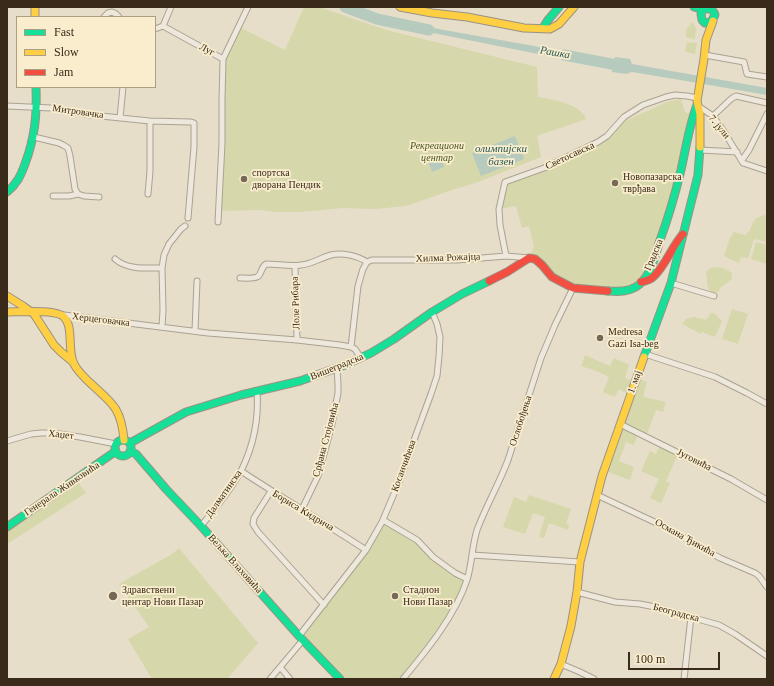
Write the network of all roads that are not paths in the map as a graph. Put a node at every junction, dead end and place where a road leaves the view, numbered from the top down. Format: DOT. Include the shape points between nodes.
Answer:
graph roads {
  1 [pos="171,7"];
  2 [pos="248,7"];
  3 [pos="402,7"];
  4 [pos="559,7"];
  5 [pos="574,7"];
  6 [pos="690,7"];
  7 [pos="694,7"];
  8 [pos="717,7"];
  9 [pos="708,8"];
  10 [pos="112,10"];
  11 [pos="104,16"];
  12 [pos="714,18"];
  13 [pos="701,19"];
  14 [pos="163,26"];
  15 [pos="543,28"];
  16 [pos="156,29"];
  17 [pos="706,40"];
  18 [pos="705,55"];
  19 [pos="223,59"];
  20 [pos="767,77"];
  21 [pos="36,88"];
  22 [pos="123,88"];
  23 [pos="697,101"];
  24 [pos="767,103"];
  25 [pos="7,106"];
  26 [pos="36,108"];
  27 [pos="767,114"];
  28 [pos="712,116"];
  29 [pos="120,118"];
  30 [pos="150,121"];
  31 [pos="34,137"];
  32 [pos="700,150"];
  33 [pos="737,152"];
  34 [pos="742,160"];
  35 [pos="767,171"];
  36 [pos="7,192"];
  37 [pos="78,194"];
  38 [pos="148,194"];
  39 [pos="52,196"];
  40 [pos="99,197"];
  41 [pos="188,218"];
  42 [pos="218,222"];
  43 [pos="185,226"];
  44 [pos="685,232"];
  45 [pos="506,256"];
  46 [pos="529,258"];
  47 [pos="654,259"];
  48 [pos="115,260"];
  49 [pos="367,262"];
  50 [pos="662,264"];
  51 [pos="295,266"];
  52 [pos="162,268"];
  53 [pos="240,278"];
  54 [pos="197,281"];
  55 [pos="641,282"];
  56 [pos="671,283"];
  57 [pos="573,288"];
  58 [pos="7,296"];
  59 [pos="714,296"];
  60 [pos="30,311"];
  61 [pos="7,312"];
  62 [pos="432,312"];
  63 [pos="64,315"];
  64 [pos="162,328"];
  65 [pos="195,331"];
  66 [pos="297,340"];
  67 [pos="351,347"];
  68 [pos="645,354"];
  69 [pos="361,358"];
  70 [pos="73,362"];
  71 [pos="337,368"];
  72 [pos="257,391"];
  73 [pos="767,404"];
  74 [pos="620,424"];
  75 [pos="7,441"];
  76 [pos="127,441"];
  77 [pos="116,447"];
  78 [pos="130,451"];
  79 [pos="241,471"];
  80 [pos="271,491"];
  81 [pos="597,494"];
  82 [pos="767,500"];
  83 [pos="302,509"];
  84 [pos="383,520"];
  85 [pos="201,526"];
  86 [pos="7,527"];
  87 [pos="366,550"];
  88 [pos="472,555"];
  89 [pos="580,562"];
  90 [pos="467,579"];
  91 [pos="767,587"];
  92 [pos="577,592"];
  93 [pos="324,605"];
  94 [pos="691,617"];
  95 [pos="301,638"];
  96 [pos="767,656"];
  97 [pos="561,664"];
  98 [pos="280,667"];
  99 [pos="270,679"];
  100 [pos="290,679"];
  101 [pos="340,679"];
  102 [pos="403,679"];
  103 [pos="554,679"];
  104 [pos="594,679"];
  105 [pos="684,679"];
  1 -- 14 [label="street"];
  2 -- 19 [label="street, Луг"];
  3 -- 15 [label="street" via="432,14 467,16 524,28"];
  4 -- 15 [label="street"];
  5 -- 15 [label="street" via="559,24 550,29"];
  6 -- 13 [label="street"];
  7 -- 9 [label="street"];
  8 -- 12 [label="street"];
  9 -- 12 [label="street" via="713,11"];
  9 -- 13 [label="street" via="701,13"];
  10 -- 11 [label="street"];
  12 -- 13 [label="street" via="709,23 704,23"];
  12 -- 17 [label="street"];
  13 -- 17 [label="street"];
  14 -- 16 [label="street"];
  14 -- 19 [label="street, Луг"];
  17 -- 18 [label="street, 1. мај"];
  18 -- 20 [label="street" via="744,62 746,74"];
  18 -- 23 [label="street, 1. мај"];
  19 -- 42 [label="street"];
  21 -- 26 [label="street"];
  22 -- 29 [label="street"];
  23 -- 28 [label="street, 7. јули"];
  23 -- 32 [label="street, 1. мај" via="700,114"];
  23 -- 45 [label="street, Светосавска" via="680,95 643,105 624,118 598,142 544,168 505,182 499,209"];
  23 -- 47 [label="street, Градска" via="684,160"];
  24 -- 28 [label="street" via="736,96"];
  25 -- 26 [label="street, Митровачка"];
  26 -- 29 [label="street, Митровачка"];
  26 -- 31 [label="street"];
  27 -- 34 [label="street"];
  28 -- 33 [label="street, 7. јули"];
  29 -- 30 [label="street, Митровачка"];
  30 -- 38 [label="street"];
  30 -- 41 [label="street, Митровачка" via="194,123"];
  31 -- 36 [label="street" via="20,178"];
  31 -- 37 [label="street" via="63,144 68,148"];
  32 -- 33 [label="street, 7. јули"];
  32 -- 44 [label="street, 1. мај" via="698,175"];
  33 -- 34 [label="street, 7. јули"];
  34 -- 35 [label="street" via="743,163"];
  37 -- 39 [label="street"];
  37 -- 40 [label="street"];
  43 -- 52 [label="street" via="166,249"];
  44 -- 50 [label="street" via="676,241"];
  44 -- 56 [label="street, 1. мај"];
  45 -- 46 [label="street, Хилма Рожајца"];
  45 -- 49 [label="street, Хилма Рожајца"];
  46 -- 57 [label="street, Градска" via="535,259 552,276"];
  46 -- 62 [label="street, Вишеградска"];
  47 -- 50 [label="street" via="657,264"];
  47 -- 55 [label="street, Градска"];
  48 -- 52 [label="street" via="128,266"];
  49 -- 51 [label="street, Хилма Рожајца" via="358,257 338,254"];
  49 -- 67 [label="street" via="358,286"];
  50 -- 55 [label="street" via="652,277"];
  51 -- 53 [label="street, Хилма Рожајца" via="266,264 259,276"];
  51 -- 66 [label="street, Лоле Рибара"];
  52 -- 64 [label="street"];
  54 -- 65 [label="street"];
  55 -- 57 [label="street, Градска" via="631,290 622,292"];
  56 -- 59 [label="street"];
  56 -- 68 [label="street, 1. мај"];
  57 -- 88 [label="street, Ослобођења" via="544,352 504,470 477,530"];
  58 -- 60 [label="street"];
  60 -- 61 [label="street, Херцеговачка"];
  60 -- 63 [label="street, Херцеговачка"];
  60 -- 70 [label="street" via="38,319 55,347"];
  62 -- 69 [label="street, Вишеградска"];
  62 -- 84 [label="street, Косанчићева" via="440,337 437,376 403,473"];
  63 -- 64 [label="street, Херцеговачка"];
  63 -- 70 [label="street" via="68,325"];
  64 -- 65 [label="street, Херцеговачка"];
  65 -- 66 [label="street, Херцеговачка"];
  66 -- 67 [label="street, Херцеговачка"];
  67 -- 69 [label="street"];
  68 -- 73 [label="street" via="715,377"];
  68 -- 74 [label="street, 1. мај"];
  69 -- 71 [label="street, Вишеградска"];
  70 -- 76 [label="street" via="86,380 108,399 117,411"];
  71 -- 72 [label="street, Вишеградска" via="300,381"];
  71 -- 83 [label="street, Срђана Стојовића" via="338,393 332,424 318,476"];
  72 -- 76 [label="street, Вишеградска" via="186,412"];
  72 -- 79 [label="street, Далматинска" via="254,434"];
  74 -- 81 [label="street, 1. мај"];
  74 -- 82 [label="street, Југовића" via="731,479"];
  75 -- 77 [label="street, Хаџет" via="42,433 80,437"];
  76 -- 77 [label="street" via="120,440"];
  76 -- 78 [label="street"];
  77 -- 78 [label="street" via="123,456"];
  77 -- 86 [label="street, Генерала Живковића" via="110,456"];
  78 -- 85 [label="street, Вељка Влаховића" via="136,454"];
  79 -- 80 [label="street, Бориса Кидрича"];
  79 -- 85 [label="street, Далматинска"];
  80 -- 83 [label="street, Бориса Кидрича"];
  80 -- 93 [label="street" via="253,524"];
  81 -- 89 [label="street, 1. мај"];
  81 -- 91 [label="street, Османа Ђикића" via="663,526 720,558 755,573"];
  83 -- 87 [label="street, Бориса Кидрича"];
  84 -- 87 [label="street, Косанчићева"];
  84 -- 90 [label="street" via="417,540 433,557"];
  85 -- 95 [label="street, Вељка Влаховића"];
  87 -- 93 [label="street, Косанчићева"];
  88 -- 89 [label="street"];
  88 -- 90 [label="street, Ослобођења"];
  89 -- 92 [label="street, 1. мај"];
  90 -- 102 [label="street, Ослобођења" via="447,620"];
  92 -- 94 [label="street, Београдска" via="615,602 656,607"];
  92 -- 97 [label="street, 1. мај"];
  93 -- 95 [label="street, Косанчићева"];
  94 -- 96 [label="street, Београдска" via="726,628"];
  94 -- 105 [label="street"];
  95 -- 98 [label="street, Косанчићева"];
  95 -- 101 [label="street, Вељка Влаховића"];
  97 -- 103 [label="street, 1. мај"];
  97 -- 104 [label="street"];
  98 -- 99 [label="street, Косанчићева"];
  98 -- 100 [label="street"];
}
